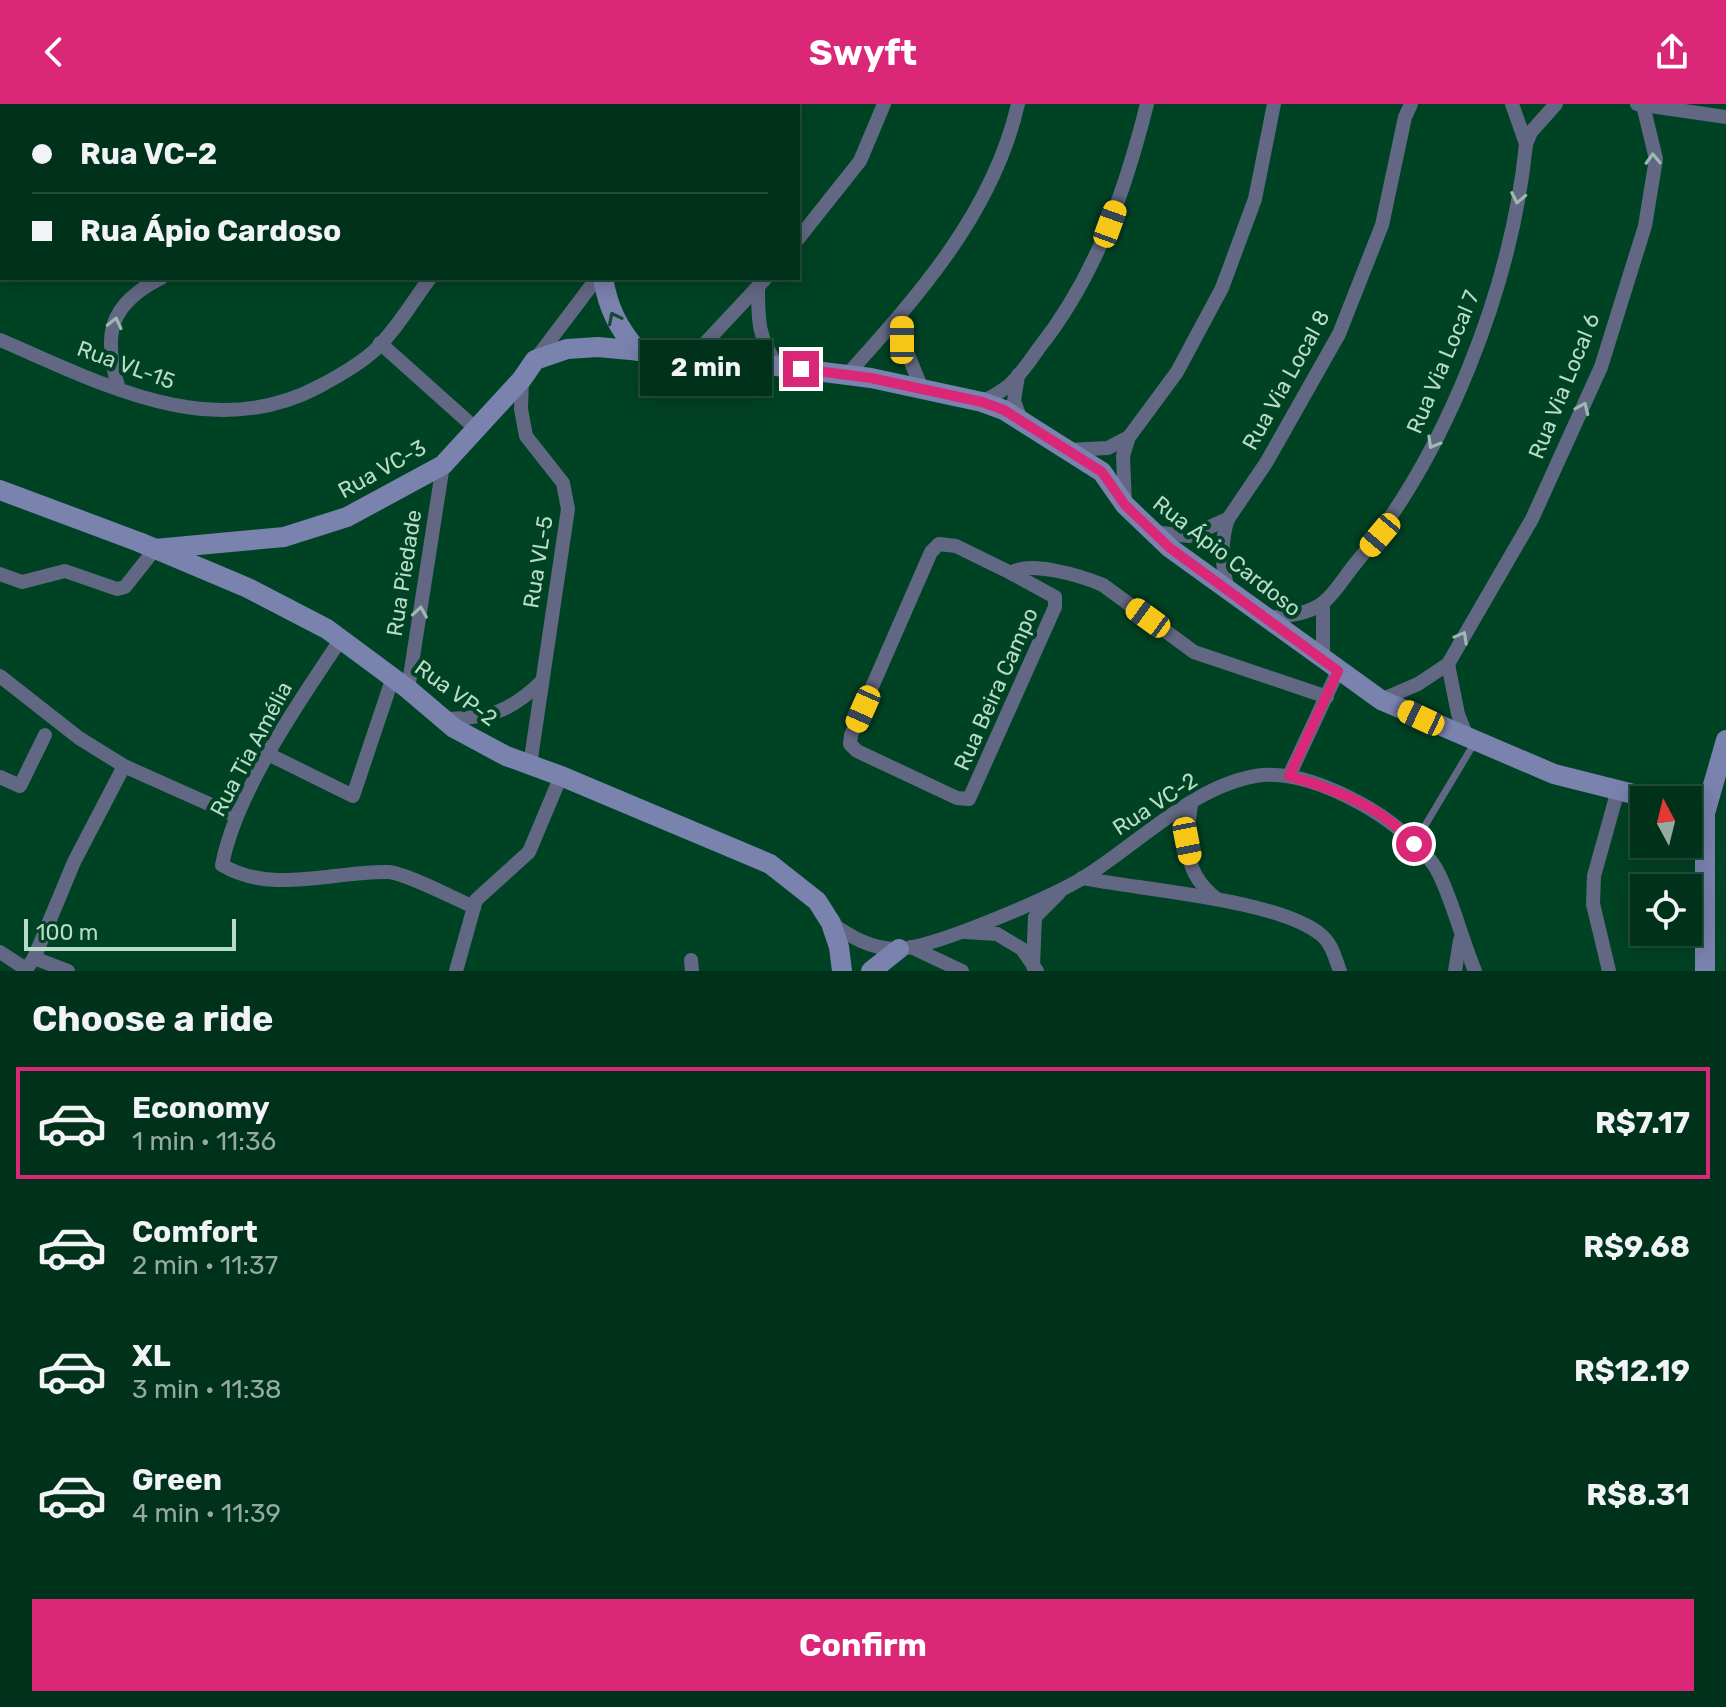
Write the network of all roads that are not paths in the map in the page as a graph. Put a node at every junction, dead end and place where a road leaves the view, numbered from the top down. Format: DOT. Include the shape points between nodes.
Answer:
graph roads {
  1 [pos="884,104"];
  2 [pos="1018,104"];
  3 [pos="1147,104"];
  4 [pos="1274,104"];
  5 [pos="1512,104"];
  6 [pos="1556,104"];
  7 [pos="1637,104"];
  8 [pos="1643,105"];
  9 [pos="1675,106"];
  10 [pos="1405,108"];
  11 [pos="1726,117"];
  12 [pos="1526,144"];
  13 [pos="800,236"];
  14 [pos="157,280"];
  15 [pos="598,280"];
  16 [pos="601,280"];
  17 [pos="425,281"];
  18 [pos="762,282"];
  19 [pos="901,315"];
  20 [pos="0,340"];
  21 [pos="380,343"];
  22 [pos="638,351"];
  23 [pos="693,356"];
  24 [pos="535,360"];
  25 [pos="778,366"];
  26 [pos="847,375"];
  27 [pos="1018,375"];
  28 [pos="522,379"];
  29 [pos="119,389"];
  30 [pos="922,389"];
  31 [pos="982,402"];
  32 [pos="1024,425"];
  33 [pos="475,428"];
  34 [pos="1129,437"];
  35 [pos="1065,449"];
  36 [pos="443,465"];
  37 [pos="0,490"];
  38 [pos="1125,505"];
  39 [pos="1228,519"];
  40 [pos="1152,532"];
  41 [pos="155,549"];
  42 [pos="1011,573"];
  43 [pos="0,574"];
  44 [pos="1228,591"];
  45 [pos="1323,603"];
  46 [pos="1266,618"];
  47 [pos="341,639"];
  48 [pos="1448,664"];
  49 [pos="1330,666"];
  50 [pos="0,676"];
  51 [pos="541,682"];
  52 [pos="400,683"];
  53 [pos="1327,697"];
  54 [pos="1381,700"];
  55 [pos="445,719"];
  56 [pos="45,735"];
  57 [pos="1471,739"];
  58 [pos="1726,740"];
  59 [pos="270,755"];
  60 [pos="530,765"];
  61 [pos="124,766"];
  62 [pos="561,776"];
  63 [pos="1289,776"];
  64 [pos="0,777"];
  65 [pos="1618,790"];
  66 [pos="1630,793"];
  67 [pos="1702,798"];
  68 [pos="1191,804"];
  69 [pos="236,816"];
  70 [pos="1414,844"];
  71 [pos="1699,858"];
  72 [pos="1082,878"];
  73 [pos="1065,887"];
  74 [pos="1220,901"];
  75 [pos="474,907"];
  76 [pos="831,923"];
  77 [pos="960,931"];
  78 [pos="1460,935"];
  79 [pos="905,948"];
  80 [pos="0,952"];
  81 [pos="29,966"];
  82 [pos="1035,969"];
  83 [pos="68,971"];
  84 [pos="456,971"];
  85 [pos="842,971"];
  86 [pos="871,971"];
  87 [pos="962,971"];
  88 [pos="1340,971"];
  89 [pos="1455,971"];
  90 [pos="1475,971"];
  91 [pos="1609,971"];
  92 [pos="1705,971"];
  1 -- 13 [label="street" via="860,161"];
  2 -- 19 [label="street" via="1010,136 965,232"];
  3 -- 27 [label="street" via="1099,253 1050,335"];
  4 -- 34 [label="street" via="1255,199 1222,288 1177,372"];
  5 -- 12 [label="street, Rua Via Local 7"];
  6 -- 12 [label="street, Rua Via Local 7"];
  7 -- 8 [label="street"];
  8 -- 9 [label="street"];
  48 -- 8 [label="street, Rua Via Local 6, one-way" via="1532,519 1601,367 1645,226 1656,159"];
  9 -- 11 [label="street"];
  10 -- 39 [label="street, Rua Via Local 8" via="1382,225 1339,334"];
  12 -- 45 [label="street, Rua Via Local 7, one-way" via="1501,280 1444,424 1380,535"];
  29 -- 14 [label="street, one-way" via="111,353 118,308"];
  15 -- 24 [label="street, Rua VC-3"];
  22 -- 16 [label="street, one-way" via="608,308"];
  17 -- 21 [label="street, Rua VL-15"];
  18 -- 23 [label="street"];
  18 -- 25 [label="street" via="758,321 764,346"];
  19 -- 26 [label="street"];
  19 -- 30 [label="street" via="902,340"];
  20 -- 29 [label="street, Rua VL-15"];
  21 -- 29 [label="street, Rua VL-15" via="308,393 255,409 173,407"];
  21 -- 33 [label="street"];
  22 -- 23 [label="street, Rua Ápio Cardoso"];
  22 -- 24 [label="street, Rua Ápio Cardoso" via="567,349"];
  23 -- 25 [label="street, Rua Ápio Cardoso"];
  24 -- 28 [label="street, Rua VC-3"];
  25 -- 26 [label="street, Rua Ápio Cardoso"];
  26 -- 30 [label="street, Rua Ápio Cardoso"];
  27 -- 31 [label="street"];
  27 -- 32 [label="street" via="1014,401"];
  28 -- 33 [label="street, Rua VC-3"];
  28 -- 51 [label="street, Rua VL-5" via="526,436 563,483 568,509"];
  30 -- 31 [label="street, Rua Ápio Cardoso"];
  31 -- 32 [label="street, Rua Ápio Cardoso"];
  32 -- 35 [label="street, Rua Ápio Cardoso"];
  33 -- 36 [label="street, Rua VC-3"];
  34 -- 35 [label="street" via="1108,448"];
  34 -- 38 [label="street" via="1123,456"];
  35 -- 38 [label="street, Rua Ápio Cardoso" via="1102,472"];
  36 -- 41 [label="street, Rua VC-3" via="347,517 284,537"];
  52 -- 36 [label="street, Rua Piedade, one-way"];
  37 -- 41 [label="street, Rua VP-2"];
  38 -- 40 [label="street, Rua Ápio Cardoso"];
  39 -- 40 [label="street" via="1189,536"];
  39 -- 44 [label="street, Rua Via Local 8" via="1223,570"];
  40 -- 44 [label="street, Rua Ápio Cardoso"];
  41 -- 43 [label="street" via="125,587 117,589 65,571 22,582"];
  41 -- 47 [label="street, Rua VP-2" via="248,588"];
  42 -- 42 [label="street, Rua Beira Campo" via="956,546 939,544 931,552 851,735 850,744 857,751 969,799 1056,602"];
  42 -- 53 [label="street, Rua Beira Campo" via="1027,566 1103,585 1194,652"];
  44 -- 46 [label="street, Rua Ápio Cardoso"];
  45 -- 46 [label="street" via="1296,615"];
  45 -- 49 [label="street"];
  46 -- 49 [label="street, Rua Ápio Cardoso"];
  47 -- 52 [label="street, Rua VP-2"];
  47 -- 59 [label="street, Rua Tia Amélia"];
  48 -- 54 [label="street, Rua Via Local 6"];
  48 -- 57 [label="street" via="1458,714"];
  49 -- 53 [label="street"];
  49 -- 54 [label="street, Rua Ápio Cardoso"];
  50 -- 61 [label="street"];
  51 -- 55 [label="street" via="507,710"];
  51 -- 60 [label="street, Rua VL-5"];
  52 -- 55 [label="street, Rua VP-2"];
  52 -- 59 [label="street, Rua Piedade" via="353,796"];
  53 -- 63 [label="street"];
  54 -- 57 [label="street, Rua Ápio Cardoso"];
  55 -- 60 [label="street, Rua VP-2"];
  56 -- 64 [label="street" via="20,786"];
  57 -- 65 [label="street, Rua Ápio Cardoso" via="1554,774"];
  57 -- 70 [label="lane"];
  58 -- 67 [label="street"];
  59 -- 69 [label="street, Rua Tia Amélia"];
  60 -- 62 [label="street, Rua VP-2"];
  61 -- 69 [label="street"];
  61 -- 81 [label="street"];
  62 -- 75 [label="street" via="529,852"];
  62 -- 76 [label="street, Rua VP-2" via="770,864 817,901"];
  63 -- 68 [label="street, Rua VC-2" via="1255,776"];
  63 -- 70 [label="street, Rua VC-2" via="1368,807"];
  65 -- 66 [label="street, Rua Ápio Cardoso"];
  65 -- 91 [label="street" via="1594,876 1593,904"];
  68 -- 72 [label="street, Rua VC-2"];
  68 -- 74 [label="street" via="1187,841 1192,870 1198,884"];
  69 -- 75 [label="street, Rua Tia Amélia" via="222,865 235,872 267,881 392,872"];
  70 -- 78 [label="street, Rua VC-2" via="1438,872"];
  71 -- 92 [label="street"];
  72 -- 73 [label="street, Rua VC-2"];
  72 -- 74 [label="street"];
  73 -- 77 [label="street, Rua VC-2"];
  73 -- 82 [label="street" via="1035,917"];
  74 -- 88 [label="street" via="1248,905 1321,934"];
  75 -- 84 [label="street"];
  76 -- 79 [label="street, Rua VC-2" via="876,947"];
  76 -- 85 [label="street, Rua VP-2"];
  77 -- 79 [label="street, Rua VC-2"];
  77 -- 82 [label="street" via="997,934 1022,949"];
  78 -- 89 [label="street"];
  78 -- 90 [label="street, Rua VC-2"];
  79 -- 86 [label="street"];
  79 -- 87 [label="street"];
  80 -- 81 [label="street"];
  81 -- 83 [label="street"];
}
